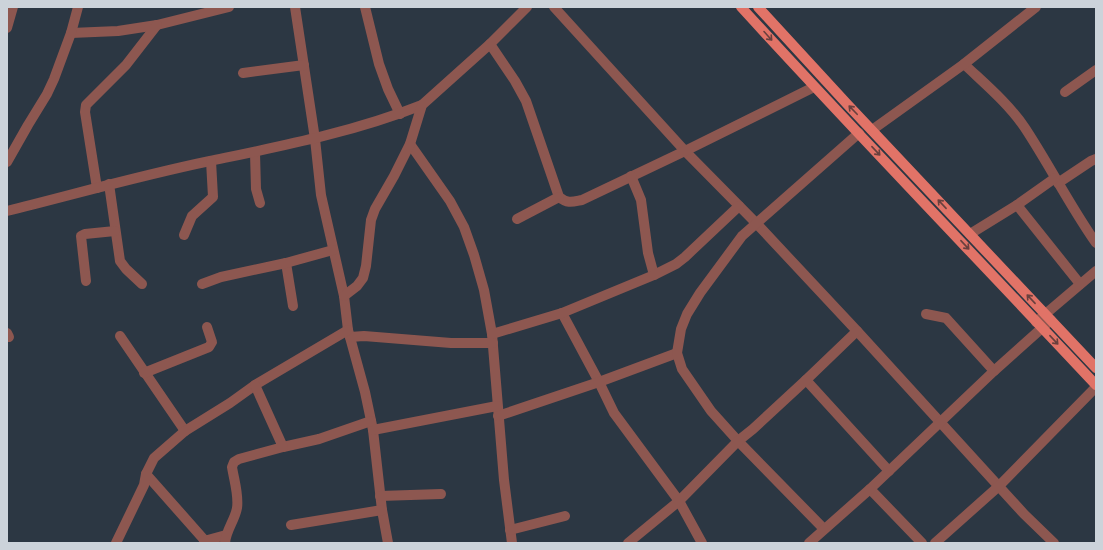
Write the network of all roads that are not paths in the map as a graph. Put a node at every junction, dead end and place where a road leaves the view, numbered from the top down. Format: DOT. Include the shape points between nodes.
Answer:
graph roads {
  1 [pos="13,7"];
  2 [pos="78,7"];
  3 [pos="229,7"];
  4 [pos="295,7"];
  5 [pos="365,7"];
  6 [pos="527,7"];
  7 [pos="554,7"];
  8 [pos="741,7"];
  9 [pos="758,7"];
  10 [pos="1035,7"];
  11 [pos="8,23"];
  12 [pos="157,25"];
  13 [pos="71,33"];
  14 [pos="490,44"];
  15 [pos="964,64"];
  16 [pos="304,65"];
  17 [pos="1096,70"];
  18 [pos="243,73"];
  19 [pos="814,86"];
  20 [pos="1065,92"];
  21 [pos="422,105"];
  22 [pos="400,114"];
  23 [pos="872,130"];
  24 [pos="859,133"];
  25 [pos="315,139"];
  26 [pos="410,144"];
  27 [pos="685,151"];
  28 [pos="255,153"];
  29 [pos="1096,159"];
  30 [pos="210,161"];
  31 [pos="7,162"];
  32 [pos="631,176"];
  33 [pos="1057,181"];
  34 [pos="109,184"];
  35 [pos="97,188"];
  36 [pos="559,197"];
  37 [pos="260,202"];
  38 [pos="1017,205"];
  39 [pos="739,206"];
  40 [pos="7,211"];
  41 [pos="517,219"];
  42 [pos="756,223"];
  43 [pos="115,231"];
  44 [pos="970,234"];
  45 [pos="184,235"];
  46 [pos="1096,243"];
  47 [pos="333,250"];
  48 [pos="286,263"];
  49 [pos="1096,271"];
  50 [pos="654,275"];
  51 [pos="86,282"];
  52 [pos="142,284"];
  53 [pos="202,284"];
  54 [pos="1080,284"];
  55 [pos="344,296"];
  56 [pos="293,306"];
  57 [pos="562,313"];
  58 [pos="926,314"];
  59 [pos="1048,317"];
  60 [pos="1039,325"];
  61 [pos="207,327"];
  62 [pos="857,331"];
  63 [pos="349,334"];
  64 [pos="120,336"];
  65 [pos="492,338"];
  66 [pos="677,353"];
  67 [pos="1096,368"];
  68 [pos="994,371"];
  69 [pos="144,373"];
  70 [pos="806,380"];
  71 [pos="599,382"];
  72 [pos="255,385"];
  73 [pos="1096,386"];
  74 [pos="498,411"];
  75 [pos="940,422"];
  76 [pos="372,425"];
  77 [pos="185,431"];
  78 [pos="738,441"];
  79 [pos="283,447"];
  80 [pos="889,472"];
  81 [pos="146,474"];
  82 [pos="999,486"];
  83 [pos="870,490"];
  84 [pos="441,494"];
  85 [pos="380,496"];
  86 [pos="679,501"];
  87 [pos="382,510"];
  88 [pos="565,516"];
  89 [pos="290,525"];
  90 [pos="510,530"];
  91 [pos="824,530"];
  92 [pos="225,539"];
  93 [pos="206,542"];
  94 [pos="116,543"];
  95 [pos="388,543"];
  96 [pos="512,543"];
  97 [pos="628,543"];
  98 [pos="702,543"];
  99 [pos="809,543"];
  100 [pos="922,543"];
  101 [pos="935,543"];
  102 [pos="1054,543"];
  1 -- 11 [label="street"];
  2 -- 13 [label="street"];
  3 -- 12 [label="street"];
  4 -- 16 [label="street"];
  5 -- 22 [label="street" via="379,64"];
  6 -- 14 [label="street"];
  7 -- 27 [label="street"];
  8 -- 19 [label="main road, one-way"];
  23 -- 9 [label="main road, one-way"];
  10 -- 15 [label="street"];
  12 -- 13 [label="street" via="118,31"];
  12 -- 35 [label="street" via="126,65 86,105"];
  13 -- 31 [label="street" via="47,94"];
  14 -- 21 [label="street"];
  14 -- 36 [label="street" via="526,101"];
  15 -- 23 [label="street"];
  15 -- 33 [label="street" via="1025,128"];
  16 -- 18 [label="street"];
  16 -- 25 [label="street"];
  17 -- 20 [label="street"];
  19 -- 24 [label="main road"];
  19 -- 27 [label="street"];
  21 -- 22 [label="street"];
  21 -- 26 [label="street"];
  22 -- 25 [label="street"];
  44 -- 23 [label="main road, one-way"];
  24 -- 42 [label="street"];
  24 -- 60 [label="main road, one-way"];
  25 -- 28 [label="street"];
  25 -- 47 [label="street" via="321,196"];
  26 -- 55 [label="street" via="375,208 362,278 357,286"];
  26 -- 65 [label="street" via="450,201 464,227 484,290"];
  27 -- 32 [label="street"];
  27 -- 39 [label="street"];
  28 -- 30 [label="street"];
  28 -- 37 [label="street" via="256,189"];
  29 -- 33 [label="street"];
  30 -- 34 [label="street"];
  30 -- 45 [label="street" via="213,197 192,216"];
  32 -- 36 [label="street" via="582,200 565,202"];
  32 -- 50 [label="street" via="641,200 648,253"];
  33 -- 38 [label="street"];
  33 -- 46 [label="street"];
  34 -- 35 [label="street"];
  34 -- 43 [label="street"];
  35 -- 40 [label="street"];
  36 -- 41 [label="street"];
  38 -- 44 [label="street"];
  38 -- 54 [label="street"];
  39 -- 42 [label="street"];
  39 -- 50 [label="street" via="685,257"];
  42 -- 62 [label="street"];
  42 -- 66 [label="street" via="727,255 686,314 680,329"];
  43 -- 51 [label="street" via="81,236"];
  43 -- 52 [label="street" via="120,261"];
  59 -- 44 [label="main road, one-way"];
  47 -- 48 [label="street"];
  47 -- 55 [label="street"];
  48 -- 53 [label="street" via="221,276"];
  48 -- 56 [label="street"];
  49 -- 54 [label="street"];
  50 -- 57 [label="street"];
  54 -- 59 [label="street"];
  55 -- 63 [label="street"];
  57 -- 65 [label="street"];
  57 -- 71 [label="street"];
  58 -- 68 [label="street" via="946,318"];
  59 -- 60 [label="street"];
  59 -- 67 [label="main road"];
  60 -- 68 [label="street"];
  60 -- 73 [label="main road, one-way"];
  61 -- 69 [label="street" via="212,342 209,347"];
  62 -- 70 [label="street"];
  62 -- 75 [label="street"];
  63 -- 65 [label="street" via="452,343"];
  63 -- 72 [label="street"];
  63 -- 76 [label="street"];
  64 -- 69 [label="street"];
  65 -- 74 [label="street"];
  66 -- 71 [label="street"];
  66 -- 78 [label="street" via="689,381"];
  68 -- 75 [label="street"];
  69 -- 77 [label="street"];
  70 -- 78 [label="street"];
  70 -- 80 [label="street"];
  71 -- 74 [label="street"];
  71 -- 86 [label="street" via="614,413"];
  72 -- 77 [label="street" via="230,404"];
  72 -- 79 [label="street"];
  73 -- 82 [label="street"];
  74 -- 76 [label="street"];
  74 -- 90 [label="street"];
  75 -- 80 [label="street"];
  75 -- 82 [label="street"];
  76 -- 79 [label="street"];
  76 -- 85 [label="street"];
  77 -- 81 [label="street" via="154,458"];
  78 -- 86 [label="street"];
  78 -- 91 [label="street"];
  79 -- 92 [label="street" via="234,462 232,467 237,508"];
  80 -- 83 [label="street"];
  81 -- 93 [label="street"];
  81 -- 94 [label="street" via="144,485"];
  82 -- 101 [label="street"];
  82 -- 102 [label="street"];
  83 -- 91 [label="street"];
  83 -- 100 [label="street"];
  84 -- 85 [label="street"];
  85 -- 87 [label="street"];
  86 -- 97 [label="street"];
  86 -- 98 [label="street"];
  87 -- 89 [label="street"];
  87 -- 95 [label="street"];
  88 -- 90 [label="street"];
  90 -- 96 [label="street"];
  91 -- 99 [label="street"];
  92 -- 93 [label="street"];
}
